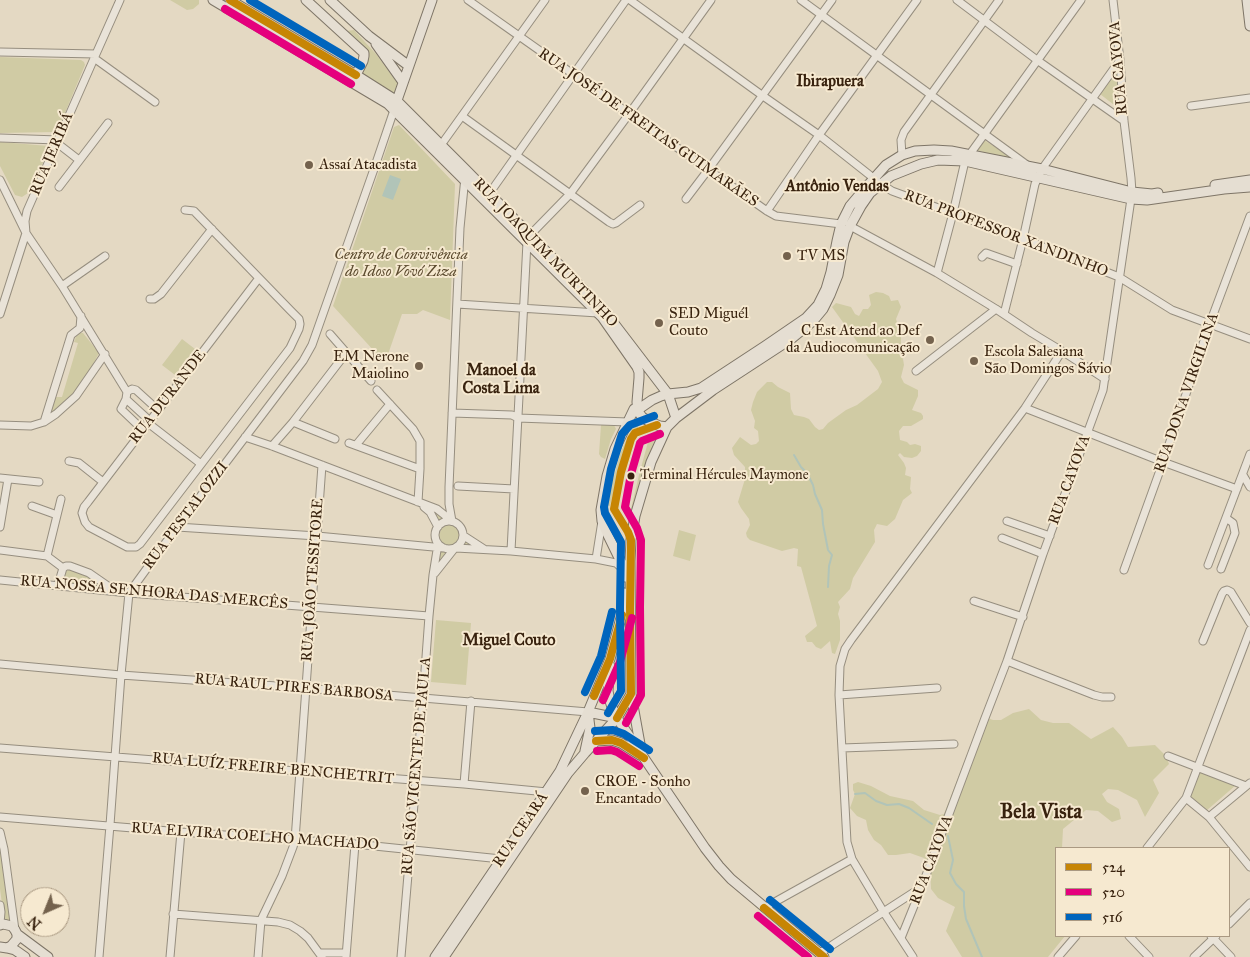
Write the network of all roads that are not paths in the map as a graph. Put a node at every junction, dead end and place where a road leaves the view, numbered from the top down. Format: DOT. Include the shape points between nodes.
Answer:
graph roads {
  1 [pos="120,0"];
  2 [pos="213,0"];
  3 [pos="230,0"];
  4 [pos="330,0"];
  5 [pos="432,0"];
  6 [pos="468,0"];
  7 [pos="545,0"];
  8 [pos="626,0"];
  9 [pos="630,0"];
  10 [pos="711,0"];
  11 [pos="801,0"];
  12 [pos="832,0"];
  13 [pos="917,0"];
  14 [pos="957,0"];
  15 [pos="999,0"];
  16 [pos="1081,0"];
  17 [pos="1113,0"];
  18 [pos="1247,0"];
  19 [pos="309,1"];
  20 [pos="822,15"];
  21 [pos="983,21"];
  22 [pos="358,25"];
  23 [pos="1250,26"];
  24 [pos="337,28"];
  25 [pos="369,36"];
  26 [pos="518,36"];
  27 [pos="684,38"];
  28 [pos="0,52"];
  29 [pos="876,55"];
  30 [pos="95,56"];
  31 [pos="1037,60"];
  32 [pos="1120,60"];
  33 [pos="409,66"];
  34 [pos="574,75"];
  35 [pos="354,79"];
  36 [pos="403,82"];
  37 [pos="930,95"];
  38 [pos="763,96"];
  39 [pos="1250,98"];
  40 [pos="1092,99"];
  41 [pos="156,102"];
  42 [pos="395,106"];
  43 [pos="1191,106"];
  44 [pos="630,114"];
  45 [pos="462,116"];
  46 [pos="1124,121"];
  47 [pos="108,123"];
  48 [pos="819,135"];
  49 [pos="985,135"];
  50 [pos="0,138"];
  51 [pos="58,141"];
  52 [pos="441,145"];
  53 [pos="516,155"];
  54 [pos="902,155"];
  55 [pos="967,158"];
  56 [pos="79,160"];
  57 [pos="1031,168"];
  58 [pos="465,169"];
  59 [pos="1042,169"];
  60 [pos="708,170"];
  61 [pos="891,176"];
  62 [pos="1038,179"];
  63 [pos="464,180"];
  64 [pos="1250,180"];
  65 [pos="0,181"];
  66 [pos="878,181"];
  67 [pos="58,187"];
  68 [pos="1250,187"];
  69 [pos="489,194"];
  70 [pos="570,194"];
  71 [pos="1131,195"];
  72 [pos="686,198"];
  73 [pos="640,205"];
  74 [pos="185,210"];
  75 [pos="767,211"];
  76 [pos="953,213"];
  77 [pos="1250,216"];
  78 [pos="845,225"];
  79 [pos="212,229"];
  80 [pos="26,233"];
  81 [pos="528,238"];
  82 [pos="1023,239"];
  83 [pos="105,256"];
  84 [pos="982,257"];
  85 [pos="1017,264"];
  86 [pos="937,273"];
  87 [pos="1119,277"];
  88 [pos="260,278"];
  89 [pos="62,286"];
  90 [pos="150,299"];
  91 [pos="457,304"];
  92 [pos="523,308"];
  93 [pos="996,309"];
  94 [pos="598,313"];
  95 [pos="0,314"];
  96 [pos="1004,314"];
  97 [pos="81,316"];
  98 [pos="1210,323"];
  99 [pos="330,334"];
  100 [pos="1250,339"];
  101 [pos="1062,351"];
  102 [pos="346,353"];
  103 [pos="105,354"];
  104 [pos="916,371"];
  105 [pos="1105,379"];
  106 [pos="371,381"];
  107 [pos="377,390"];
  108 [pos="126,393"];
  109 [pos="668,394"];
  110 [pos="390,404"];
  111 [pos="636,408"];
  112 [pos="1025,408"];
  113 [pos="158,410"];
  114 [pos="452,413"];
  115 [pos="518,418"];
  116 [pos="676,418"];
  117 [pos="44,422"];
  118 [pos="149,422"];
  119 [pos="293,422"];
  120 [pos="628,422"];
  121 [pos="0,425"];
  122 [pos="667,427"];
  123 [pos="143,430"];
  124 [pos="1088,432"];
  125 [pos="244,437"];
  126 [pos="335,438"];
  127 [pos="272,446"];
  128 [pos="1250,454"];
  129 [pos="69,461"];
  130 [pos="1163,462"];
  131 [pos="201,464"];
  132 [pos="322,465"];
  133 [pos="420,469"];
  134 [pos="1243,475"];
  135 [pos="0,478"];
  136 [pos="8,479"];
  137 [pos="39,482"];
  138 [pos="103,482"];
  139 [pos="458,486"];
  140 [pos="1250,487"];
  141 [pos="514,489"];
  142 [pos="1237,489"];
  143 [pos="61,499"];
  144 [pos="418,502"];
  145 [pos="32,506"];
  146 [pos="57,515"];
  147 [pos="1226,518"];
  148 [pos="452,521"];
  149 [pos="602,521"];
  150 [pos="1007,521"];
  151 [pos="177,527"];
  152 [pos="438,527"];
  153 [pos="0,528"];
  154 [pos="317,536"];
  155 [pos="464,536"];
  156 [pos="1050,536"];
  157 [pos="1002,538"];
  158 [pos="439,545"];
  159 [pos="455,549"];
  160 [pos="0,550"];
  161 [pos="484,550"];
  162 [pos="511,551"];
  163 [pos="1043,554"];
  164 [pos="47,556"];
  165 [pos="596,559"];
  166 [pos="1208,565"];
  167 [pos="62,568"];
  168 [pos="1221,569"];
  169 [pos="1124,570"];
  170 [pos="625,573"];
  171 [pos="433,575"];
  172 [pos="0,580"];
  173 [pos="58,585"];
  174 [pos="115,592"];
  175 [pos="129,593"];
  176 [pos="974,601"];
  177 [pos="312,606"];
  178 [pos="429,616"];
  179 [pos="1023,617"];
  180 [pos="1250,623"];
  181 [pos="1250,630"];
  182 [pos="1203,641"];
  183 [pos="610,659"];
  184 [pos="1007,661"];
  185 [pos="0,664"];
  186 [pos="121,674"];
  187 [pos="305,688"];
  188 [pos="937,688"];
  189 [pos="631,694"];
  190 [pos="839,695"];
  191 [pos="594,696"];
  192 [pos="1111,697"];
  193 [pos="423,698"];
  194 [pos="471,702"];
  195 [pos="588,712"];
  196 [pos="617,718"];
  197 [pos="596,741"];
  198 [pos="954,744"];
  199 [pos="0,748"];
  200 [pos="842,748"];
  201 [pos="585,753"];
  202 [pos="115,756"];
  203 [pos="1168,756"];
  204 [pos="643,757"];
  205 [pos="1197,767"];
  206 [pos="300,771"];
  207 [pos="416,780"];
  208 [pos="464,784"];
  209 [pos="1248,785"];
  210 [pos="547,792"];
  211 [pos="1186,798"];
  212 [pos="0,817"];
  213 [pos="1209,818"];
  214 [pos="110,825"];
  215 [pos="0,832"];
  216 [pos="181,832"];
  217 [pos="295,840"];
  218 [pos="355,844"];
  219 [pos="1148,847"];
  220 [pos="411,849"];
  221 [pos="852,859"];
  222 [pos="505,860"];
  223 [pos="1248,862"];
  224 [pos="922,886"];
  225 [pos="1250,903"];
  226 [pos="0,905"];
  227 [pos="764,908"];
  228 [pos="883,911"];
  229 [pos="173,914"];
  230 [pos="261,920"];
  231 [pos="1230,923"];
  232 [pos="0,924"];
  233 [pos="16,932"];
  234 [pos="1075,937"];
  235 [pos="1130,937"];
  236 [pos="1214,937"];
  237 [pos="901,938"];
  238 [pos="4,947"];
  239 [pos="321,955"];
  240 [pos="346,955"];
  241 [pos="822,955"];
  242 [pos="25,957"];
  243 [pos="48,957"];
  244 [pos="98,957"];
  245 [pos="170,957"];
  246 [pos="258,957"];
  247 [pos="401,957"];
  248 [pos="435,957"];
  249 [pos="444,957"];
  250 [pos="913,957"];
  251 [pos="1058,957"];
  252 [pos="1149,957"];
  253 [pos="1194,957"];
  254 [pos="1232,957"];
  1 -- 30 [label="street, RUA JERIBÁ"];
  2 -- 35 [label="main road"];
  3 -- 35 [label="main road"];
  4 -- 22 [label="main road"];
  5 -- 33 [label="main road"];
  6 -- 26 [label="street, RUA JOSÉ DE FREITAS GUIMARÃES"];
  7 -- 26 [label="street"];
  8 -- 34 [label="street"];
  9 -- 27 [label="street, RUA PROFESSOR XANDINHO"];
  10 -- 27 [label="street"];
  11 -- 20 [label="street"];
  12 -- 20 [label="street"];
  13 -- 29 [label="street"];
  14 -- 21 [label="street"];
  15 -- 21 [label="street"];
  16 -- 31 [label="street"];
  17 -- 32 [label="street, RUA CAYOVA"];
  18 -- 23 [label="main road"];
  19 -- 24 [label="main road"];
  20 -- 29 [label="street"];
  20 -- 38 [label="street"];
  21 -- 31 [label="street"];
  21 -- 37 [label="street"];
  22 -- 24 [label="main road" via="349,29"];
  22 -- 25 [label="main road"];
  24 -- 35 [label="main road" via="364,53"];
  25 -- 33 [label="main road"];
  25 -- 36 [label="main road"];
  26 -- 34 [label="street, RUA JOSÉ DE FREITAS GUIMARÃES"];
  26 -- 45 [label="street"];
  27 -- 38 [label="street, RUA PROFESSOR XANDINHO"];
  27 -- 44 [label="street"];
  28 -- 30 [label="street"];
  29 -- 37 [label="street"];
  29 -- 48 [label="street"];
  30 -- 41 [label="street"];
  30 -- 51 [label="street, RUA JERIBÁ"];
  31 -- 40 [label="street"];
  31 -- 49 [label="street"];
  32 -- 40 [label="street"];
  32 -- 46 [label="street, RUA CAYOVA"];
  33 -- 36 [label="main road"];
  34 -- 44 [label="street, RUA JOSÉ DE FREITAS GUIMARÃES"];
  34 -- 53 [label="street"];
  35 -- 42 [label="main road"];
  36 -- 42 [label="main road"];
  37 -- 49 [label="street"];
  37 -- 54 [label="street" via="904,132"];
  38 -- 48 [label="street, RUA PROFESSOR XANDINHO"];
  38 -- 60 [label="street"];
  39 -- 43 [label="street"];
  40 -- 46 [label="street"];
  40 -- 59 [label="street"];
  42 -- 52 [label="main road, RUA JOAQUIM MURTINHO"];
  42 -- 63 [label="main road, RUA JOAQUIM MURTINHO"];
  42 -- 125 [label="street, RUA PESTALOZZI" via="312,345"];
  44 -- 60 [label="street, RUA JOSÉ DE FREITAS GUIMARÃES"];
  44 -- 70 [label="street"];
  45 -- 52 [label="street"];
  45 -- 53 [label="street"];
  46 -- 71 [label="street, RUA CAYOVA"];
  47 -- 56 [label="street"];
  48 -- 66 [label="street, RUA PROFESSOR XANDINHO"];
  48 -- 75 [label="street"];
  49 -- 55 [label="street"];
  49 -- 57 [label="street"];
  50 -- 51 [label="street"];
  51 -- 56 [label="street"];
  51 -- 80 [label="street, RUA JERIBÁ" via="28,211"];
  52 -- 58 [label="main road, RUA JOAQUIM MURTINHO"];
  53 -- 69 [label="street"];
  53 -- 70 [label="street"];
  54 -- 55 [label="main road" via="934,150 951,151"];
  54 -- 61 [label="main road" via="900,166"];
  54 -- 66 [label="main road" via="886,165"];
  55 -- 57 [label="main road"];
  55 -- 61 [label="main road" via="921,164"];
  55 -- 62 [label="main road"];
  55 -- 76 [label="street"];
  56 -- 67 [label="street"];
  57 -- 59 [label="main road"];
  58 -- 63 [label="street"];
  58 -- 69 [label="main road, RUA JOAQUIM MURTINHO"];
  59 -- 62 [label="street"];
  59 -- 71 [label="main road"];
  60 -- 72 [label="street"];
  60 -- 75 [label="street, RUA JOSÉ DE FREITAS GUIMARÃES"];
  61 -- 66 [label="main road"];
  62 -- 71 [label="main road"];
  62 -- 82 [label="street"];
  63 -- 81 [label="main road, RUA JOAQUIM MURTINHO"];
  63 -- 91 [label="street"];
  64 -- 71 [label="main road"];
  65 -- 80 [label="street"];
  66 -- 76 [label="street, RUA PROFESSOR XANDINHO" via="892,191"];
  66 -- 78 [label="main road"];
  68 -- 71 [label="main road" via="1147,200"];
  69 -- 81 [label="main road, RUA JOAQUIM MURTINHO"];
  70 -- 73 [label="street" via="613,224"];
  70 -- 81 [label="street"];
  71 -- 87 [label="street, RUA CAYOVA"];
  74 -- 79 [label="street" via="194,211"];
  75 -- 78 [label="street, RUA JOSÉ DE FREITAS GUIMARÃES" via="776,216"];
  76 -- 82 [label="street, RUA PROFESSOR XANDINHO"];
  76 -- 86 [label="street"];
  77 -- 98 [label="street, RUA DONA VIRGILINA"];
  78 -- 86 [label="street"];
  78 -- 109 [label="main road" via="837,241 826,289 806,318 700,388"];
  78 -- 116 [label="main road" via="838,275 813,322"];
  79 -- 88 [label="street"];
  79 -- 90 [label="street" via="161,294"];
  80 -- 89 [label="street"];
  80 -- 95 [label="street, RUA JERIBÁ"];
  81 -- 92 [label="street"];
  81 -- 94 [label="main road, RUA JOAQUIM MURTINHO"];
  81 -- 109 [label="main road, RUA JOAQUIM MURTINHO" via="607,313"];
  82 -- 85 [label="street"];
  82 -- 87 [label="street, RUA PROFESSOR XANDINHO"];
  83 -- 89 [label="street"];
  84 -- 85 [label="street" via="986,253"];
  85 -- 96 [label="street"];
  86 -- 93 [label="street"];
  87 -- 98 [label="street, RUA PROFESSOR XANDINHO" via="1172,310"];
  87 -- 105 [label="street, RUA CAYOVA"];
  88 -- 113 [label="street, RUA DURANDE"];
  88 -- 131 [label="street" via="299,319 300,324 290,348"];
  89 -- 97 [label="street"];
  91 -- 92 [label="street"];
  91 -- 114 [label="street"];
  92 -- 94 [label="street"];
  92 -- 115 [label="street"];
  93 -- 96 [label="street"];
  93 -- 104 [label="street"];
  94 -- 111 [label="main road, RUA JOAQUIM MURTINHO" via="637,367"];
  96 -- 101 [label="street"];
  97 -- 103 [label="street"];
  97 -- 117 [label="street" via="80,328 71,335"];
  98 -- 100 [label="street, RUA PROFESSOR XANDINHO"];
  98 -- 130 [label="street, RUA DONA VIRGILINA"];
  99 -- 102 [label="street"];
  101 -- 105 [label="street"];
  101 -- 112 [label="street"];
  102 -- 106 [label="street"];
  102 -- 119 [label="street"];
  103 -- 108 [label="street"];
  103 -- 117 [label="street" via="76,396"];
  105 -- 124 [label="street, RUA CAYOVA"];
  107 -- 110 [label="street"];
  108 -- 113 [label="street" via="136,390"];
  108 -- 118 [label="street"];
  108 -- 123 [label="street" via="121,409"];
  109 -- 111 [label="main road"];
  109 -- 116 [label="main road, RUA JOAQUIM MURTINHO"];
  110 -- 133 [label="street" via="418,435"];
  110 -- 133 [label="street" via="352,444"];
  111 -- 120 [label="main road, RUA JOAQUIM MURTINHO"];
  111 -- 122 [label="main road" via="650,422"];
  112 -- 124 [label="street"];
  112 -- 190 [label="street" via="850,640 840,666"];
  113 -- 118 [label="street, RUA DURANDE"];
  114 -- 115 [label="street"];
  114 -- 148 [label="street" via="449,504"];
  115 -- 120 [label="street"];
  115 -- 141 [label="street"];
  116 -- 122 [label="main road"];
  117 -- 121 [label="street" via="32,426"];
  118 -- 123 [label="street, RUA DURANDE"];
  118 -- 131 [label="street"];
  119 -- 126 [label="street"];
  119 -- 127 [label="street"];
  120 -- 149 [label="main road, RUA JOAQUIM MURTINHO" via="607,476"];
  122 -- 189 [label="main road" via="651,462 631,540"];
  123 -- 138 [label="street, RUA DURANDE"];
  124 -- 130 [label="street"];
  124 -- 156 [label="street, RUA CAYOVA"];
  125 -- 127 [label="street"];
  125 -- 151 [label="street, RUA PESTALOZZI"];
  127 -- 132 [label="street"];
  128 -- 134 [label="street"];
  129 -- 138 [label="street" via="79,463"];
  130 -- 142 [label="street"];
  130 -- 169 [label="street, RUA DONA VIRGILINA"];
  131 -- 138 [label="street, RUA DURANDE" via="136,547 127,547 85,522 84,507"];
  132 -- 144 [label="street"];
  132 -- 154 [label="street, RUA JOÃO TESSITORE"];
  133 -- 144 [label="street"];
  134 -- 140 [label="street"];
  134 -- 142 [label="street"];
  135 -- 136 [label="street"];
  136 -- 137 [label="street"];
  136 -- 153 [label="street"];
  139 -- 141 [label="street"];
  141 -- 162 [label="street"];
  142 -- 147 [label="street"];
  143 -- 146 [label="street"];
  144 -- 148 [label="street" via="437,509"];
  144 -- 152 [label="street" via="430,512"];
  145 -- 146 [label="street"];
  146 -- 164 [label="street"];
  147 -- 166 [label="street"];
  147 -- 168 [label="street" via="1233,523 1235,533"];
  148 -- 152 [label="street"];
  148 -- 155 [label="street" via="462,527"];
  149 -- 165 [label="street"];
  149 -- 170 [label="main road, RUA JOAQUIM MURTINHO"];
  150 -- 156 [label="street"];
  151 -- 154 [label="street"];
  151 -- 175 [label="street, RUA PESTALOZZI"];
  152 -- 158 [label="street" via="435,532"];
  154 -- 158 [label="street"];
  154 -- 177 [label="street, RUA JOÃO TESSITORE"];
  155 -- 159 [label="street"];
  155 -- 161 [label="street"];
  156 -- 163 [label="street, RUA CAYOVA"];
  157 -- 163 [label="street"];
  158 -- 159 [label="street"];
  158 -- 171 [label="street, RUA SÃO VICENTE DE PAULA"];
  159 -- 161 [label="street"];
  159 -- 171 [label="street"];
  160 -- 164 [label="street"];
  161 -- 162 [label="street"];
  162 -- 165 [label="street"];
  163 -- 179 [label="street, RUA CAYOVA"];
  164 -- 167 [label="street"];
  165 -- 170 [label="street" via="616,563"];
  167 -- 173 [label="street"];
  167 -- 174 [label="street" via="70,566 89,573"];
  170 -- 183 [label="main road, RUA JOAQUIM MURTINHO" via="622,614"];
  171 -- 178 [label="street, RUA SÃO VICENTE DE PAULA"];
  172 -- 173 [label="street, RUA NOSSA SENHORA DAS MERCÊS"];
  173 -- 174 [label="street, RUA NOSSA SENHORA DAS MERCÊS"];
  174 -- 175 [label="street, RUA NOSSA SENHORA DAS MERCÊS"];
  175 -- 177 [label="street, RUA NOSSA SENHORA DAS MERCÊS"];
  175 -- 186 [label="street"];
  176 -- 179 [label="street"];
  177 -- 178 [label="street, RUA NOSSA SENHORA DAS MERCÊS"];
  177 -- 187 [label="street, RUA JOÃO TESSITORE"];
  178 -- 193 [label="street, RUA SÃO VICENTE DE PAULA"];
  179 -- 184 [label="street, RUA CAYOVA"];
  180 -- 182 [label="street" via="1231,592 1224,591"];
  181 -- 205 [label="street"];
  183 -- 191 [label="main road, RUA JOAQUIM MURTINHO"];
  183 -- 196 [label="main road" via="608,691"];
  184 -- 192 [label="street" via="1094,695"];
  184 -- 224 [label="street, RUA CAYOVA"];
  185 -- 186 [label="street, RUA RAUL PIRES BARBOSA"];
  186 -- 187 [label="street, RUA RAUL PIRES BARBOSA"];
  186 -- 202 [label="street"];
  187 -- 193 [label="street, RUA RAUL PIRES BARBOSA"];
  187 -- 206 [label="street, RUA JOÃO TESSITORE"];
  188 -- 190 [label="street"];
  189 -- 196 [label="main road"];
  189 -- 204 [label="main road"];
  190 -- 200 [label="street"];
  191 -- 195 [label="main road, RUA CEARÁ"];
  193 -- 194 [label="street, RUA RAUL PIRES BARBOSA"];
  193 -- 207 [label="street, RUA SÃO VICENTE DE PAULA"];
  194 -- 195 [label="street, RUA RAUL PIRES BARBOSA"];
  194 -- 208 [label="street"];
  195 -- 196 [label="main road"];
  195 -- 201 [label="main road" via="590,728"];
  195 -- 210 [label="main road, RUA CEARÁ"];
  196 -- 197 [label="main road, RUA CEARÁ"];
  196 -- 204 [label="main road"];
  197 -- 201 [label="main road, RUA CEARÁ"];
  197 -- 204 [label="main road" via="621,743"];
  198 -- 200 [label="street"];
  199 -- 202 [label="street, RUA LUÍZ FREIRE BENCHETRIT"];
  200 -- 221 [label="street" via="847,842"];
  201 -- 222 [label="main road, RUA CEARÁ"];
  202 -- 206 [label="street, RUA LUÍZ FREIRE BENCHETRIT"];
  202 -- 214 [label="street"];
  203 -- 205 [label="street"];
  204 -- 227 [label="main road" via="719,866"];
  205 -- 209 [label="street"];
  205 -- 211 [label="street"];
  206 -- 207 [label="street, RUA LUÍZ FREIRE BENCHETRIT"];
  206 -- 217 [label="street, RUA JOÃO TESSITORE"];
  207 -- 208 [label="street, RUA LUÍZ FREIRE BENCHETRIT"];
  207 -- 220 [label="street, RUA SÃO VICENTE DE PAULA"];
  208 -- 210 [label="street, RUA LUÍZ FREIRE BENCHETRIT"];
  209 -- 213 [label="street"];
  210 -- 222 [label="main road, RUA CEARÁ"];
  211 -- 213 [label="street"];
  211 -- 219 [label="street"];
  212 -- 214 [label="street, RUA ELVIRA COELHO MACHADO"];
  213 -- 223 [label="street"];
  214 -- 216 [label="street, RUA ELVIRA COELHO MACHADO"];
  214 -- 244 [label="street"];
  215 -- 233 [label="street"];
  216 -- 217 [label="street, RUA ELVIRA COELHO MACHADO"];
  216 -- 229 [label="street"];
  217 -- 218 [label="street, RUA ELVIRA COELHO MACHADO"];
  217 -- 230 [label="street, RUA JOÃO TESSITORE"];
  218 -- 220 [label="street, RUA ELVIRA COELHO MACHADO"];
  218 -- 240 [label="street"];
  220 -- 222 [label="street, RUA ELVIRA COELHO MACHADO"];
  220 -- 247 [label="street, RUA SÃO VICENTE DE PAULA"];
  221 -- 227 [label="street"];
  221 -- 228 [label="street"];
  222 -- 248 [label="main road, RUA CEARÁ" via="496,868"];
  222 -- 249 [label="main road, RUA CEARÁ"];
  224 -- 228 [label="street"];
  224 -- 237 [label="street, RUA CAYOVA"];
  225 -- 231 [label="street"];
  226 -- 232 [label="street"];
  227 -- 241 [label="main road"];
  228 -- 237 [label="street"];
  228 -- 241 [label="street"];
  229 -- 230 [label="street"];
  229 -- 245 [label="street"];
  230 -- 239 [label="street" via="300,930"];
  230 -- 246 [label="street, RUA JOÃO TESSITORE"];
  232 -- 233 [label="main road" via="12,926"];
  233 -- 238 [label="main road" via="15,943"];
  233 -- 243 [label="main road"];
  234 -- 251 [label="street"];
  235 -- 252 [label="street"];
  236 -- 253 [label="street"];
  236 -- 254 [label="street"];
  237 -- 250 [label="street"];
  238 -- 242 [label="main road"];
  239 -- 240 [label="street"];
}
